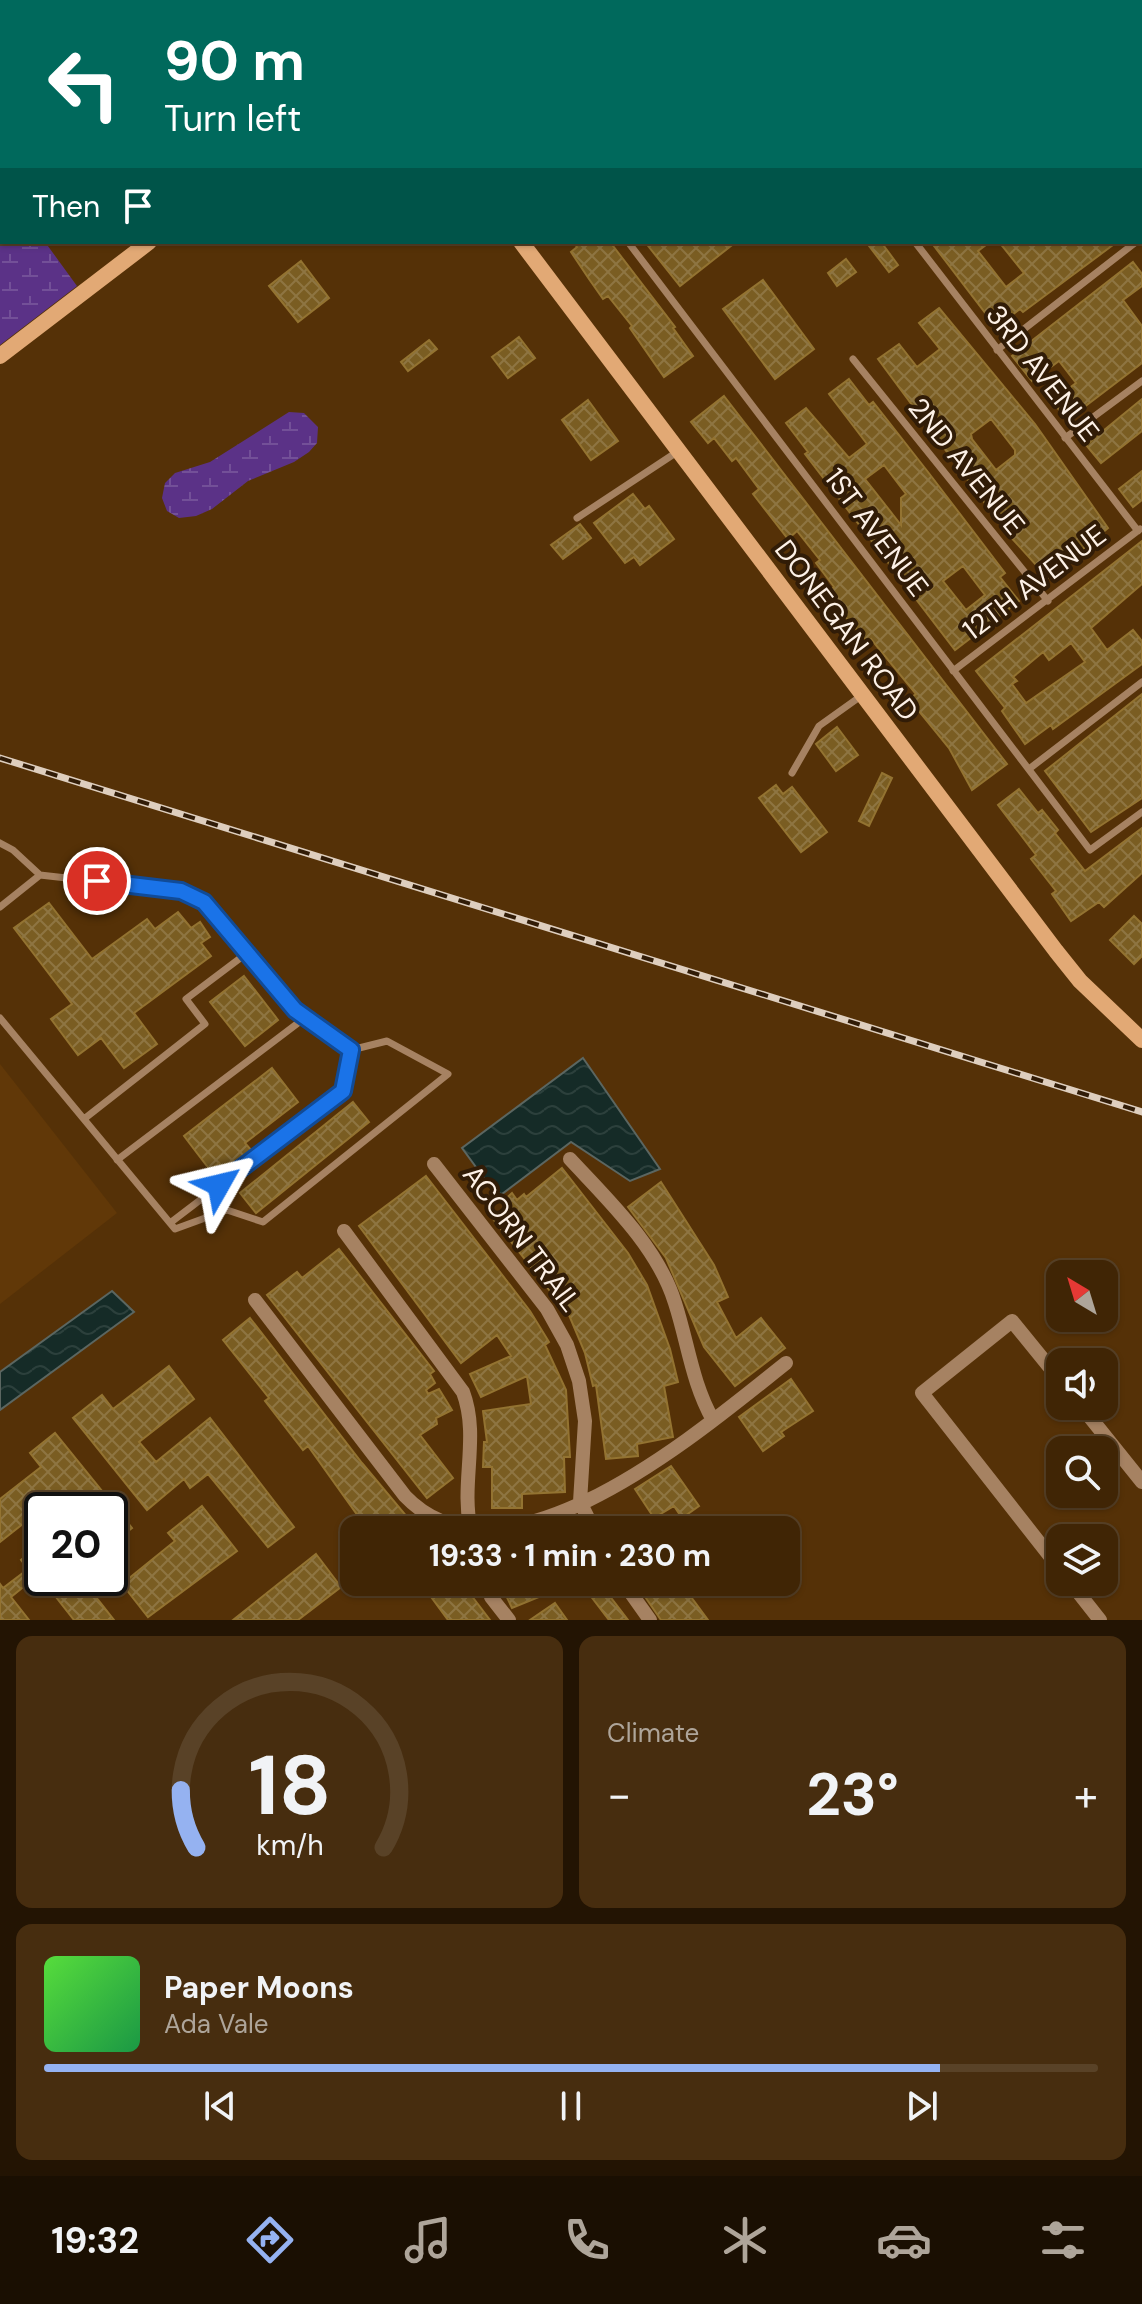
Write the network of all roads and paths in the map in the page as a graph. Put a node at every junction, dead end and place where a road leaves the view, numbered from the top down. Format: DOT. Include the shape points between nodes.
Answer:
graph roads {
  1 [pos="143,244"];
  2 [pos="523,244"];
  3 [pos="630,244"];
  4 [pos="917,244"];
  5 [pos="1133,244"];
  6 [pos="997,350"];
  7 [pos="0,356"];
  8 [pos="853,359"];
  9 [pos="1142,381"];
  10 [pos="1065,438"];
  11 [pos="679,450"];
  12 [pos="577,518"];
  13 [pos="1140,529"];
  14 [pos="1048,601"];
  15 [pos="953,671"];
  16 [pos="1142,682"];
  17 [pos="863,695"];
  18 [pos="1029,769"];
  19 [pos="792,773"];
  20 [pos="1142,812"];
  21 [pos="0,843"];
  22 [pos="40,875"];
  23 [pos="0,907"];
  24 [pos="247,953"];
  25 [pos="306,1017"];
  26 [pos="0,1018"];
  27 [pos="1142,1040"];
  28 [pos="351,1050"];
  29 [pos="84,1119"];
  30 [pos="570,1159"];
  31 [pos="117,1160"];
  32 [pos="434,1164"];
  33 [pos="170,1223"];
  34 [pos="344,1231"];
  35 [pos="255,1300"];
  36 [pos="786,1363"];
  37 [pos="1046,1363"];
  38 [pos="713,1420"];
  39 [pos="1092,1420"];
  40 [pos="1142,1482"];
  41 [pos="580,1502"];
  42 [pos="432,1516"];
  43 [pos="468,1516"];
  44 [pos="546,1516"];
  45 [pos="587,1516"];
  46 [pos="1046,1551"];
  47 [pos="491,1596"];
  48 [pos="633,1596"];
  49 [pos="1081,1596"];
  50 [pos="509,1620"];
  51 [pos="650,1620"];
  52 [pos="1100,1620"];
  1 -- 7 [label="street"];
  2 -- 11 [label="street, DONEGAN ROAD"];
  3 -- 15 [label="lane, 1ST AVENUE"];
  4 -- 6 [label="lane, 3RD AVENUE"];
  5 -- 6 [label="lane"];
  6 -- 10 [label="lane, 3RD AVENUE"];
  8 -- 14 [label="lane, 2ND AVENUE"];
  9 -- 10 [label="lane"];
  10 -- 13 [label="lane, 3RD AVENUE"];
  11 -- 12 [label="lane"];
  11 -- 17 [label="street, DONEGAN ROAD"];
  13 -- 14 [label="lane, 12TH AVENUE"];
  14 -- 15 [label="lane, 12TH AVENUE"];
  15 -- 18 [label="lane, 1ST AVENUE"];
  16 -- 18 [label="lane"];
  17 -- 19 [label="lane" via="819,726"];
  17 -- 27 [label="street, DONEGAN ROAD" via="1080,981"];
  18 -- 20 [label="lane, 1ST AVENUE" via="1090,850"];
  21 -- 22 [label="lane"];
  22 -- 23 [label="lane"];
  22 -- 24 [label="lane" via="181,891 204,902"];
  24 -- 25 [label="lane"];
  24 -- 29 [label="lane" via="186,999 205,1024"];
  25 -- 28 [label="lane"];
  25 -- 31 [label="lane"];
  26 -- 29 [label="lane"];
  28 -- 33 [label="lane" via="343,1091"];
  28 -- 33 [label="lane" via="387,1041 448,1074 263,1222 227,1210 175,1229"];
  29 -- 31 [label="lane"];
  30 -- 38 [label="street" via="630,1225 675,1300 693,1376"];
  31 -- 33 [label="lane"];
  32 -- 41 [label="street, ACORN TRAIL" via="540,1300 567,1345 585,1421"];
  34 -- 43 [label="street" via="463,1392 471,1421"];
  35 -- 42 [label="street" via="405,1496"];
  36 -- 38 [label="street"];
  37 -- 46 [label="street" via="1012,1321 922,1393"];
  38 -- 41 [label="street" via="667,1454"];
  39 -- 40 [label="street"];
  41 -- 44 [label="street"];
  41 -- 45 [label="street"];
  47 -- 50 [label="street"];
  48 -- 51 [label="street"];
  49 -- 52 [label="street"];
}
